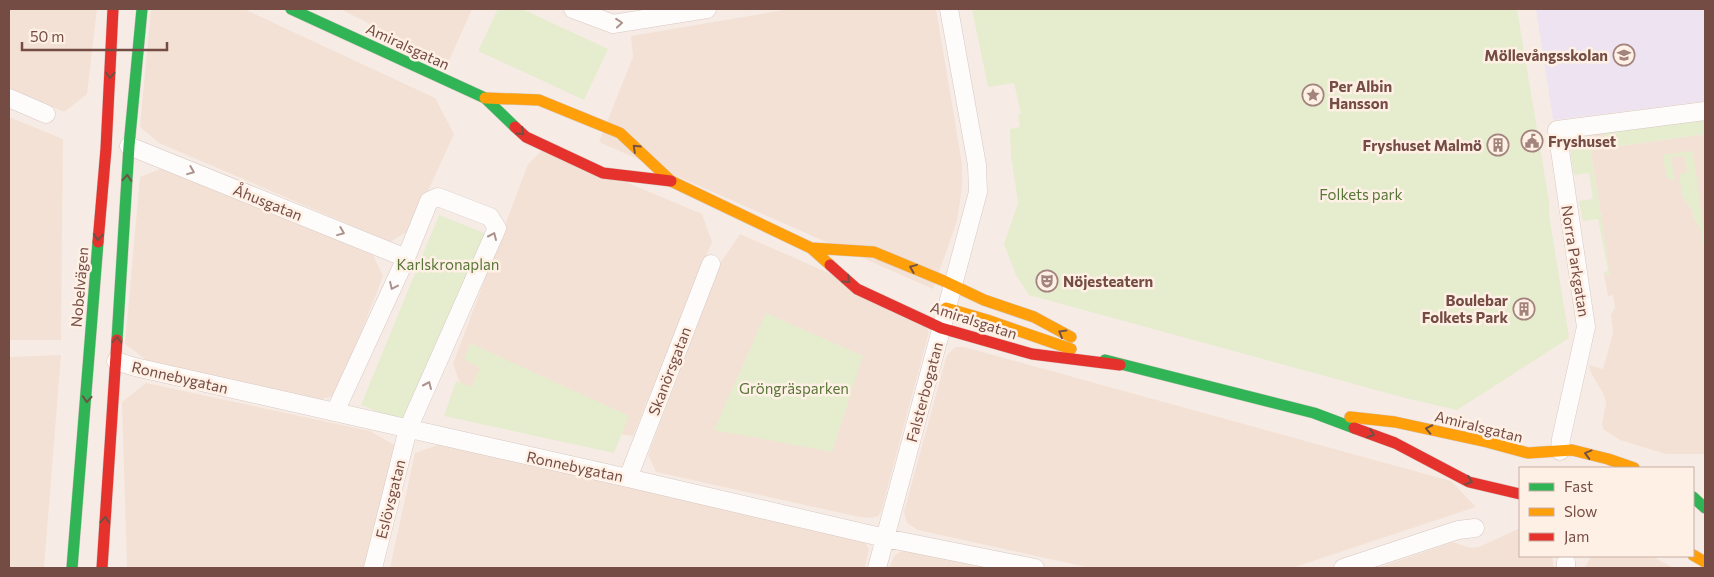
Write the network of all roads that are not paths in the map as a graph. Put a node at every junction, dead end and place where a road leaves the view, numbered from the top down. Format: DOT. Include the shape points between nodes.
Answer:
graph roads {
  1 [pos="113,9"];
  2 [pos="142,9"];
  3 [pos="291,9"];
  4 [pos="573,9"];
  5 [pos="706,9"];
  6 [pos="949,9"];
  7 [pos="9,98"];
  8 [pos="485,98"];
  9 [pos="1705,110"];
  10 [pos="46,114"];
  11 [pos="129,146"];
  12 [pos="671,181"];
  13 [pos="811,248"];
  14 [pos="406,258"];
  15 [pos="711,264"];
  16 [pos="952,285"];
  17 [pos="946,308"];
  18 [pos="941,328"];
  19 [pos="1077,341"];
  20 [pos="1094,351"];
  21 [pos="116,361"];
  22 [pos="1120,365"];
  23 [pos="335,412"];
  24 [pos="1314,413"];
  25 [pos="408,429"];
  26 [pos="1560,450"];
  27 [pos="1631,467"];
  28 [pos="628,478"];
  29 [pos="1519,494"];
  30 [pos="1694,498"];
  31 [pos="1705,508"];
  32 [pos="1475,528"];
  33 [pos="885,538"];
  34 [pos="1694,556"];
  35 [pos="1705,562"];
  36 [pos="72,568"];
  37 [pos="102,568"];
  38 [pos="373,568"];
  39 [pos="877,568"];
  40 [pos="1035,568"];
  41 [pos="1343,568"];
  1 -- 36 [label="main road, Nobelvägen, one-way" via="106,149"];
  2 -- 11 [label="main road"];
  3 -- 8 [label="main road, Amiralsgatan"];
  4 -- 5 [label="street, one-way" via="613,24"];
  6 -- 16 [label="street, Falsterbogatan" via="977,165 978,192"];
  7 -- 10 [label="street"];
  8 -- 12 [label="main road, Amiralsgatan, one-way" via="526,137 603,173"];
  12 -- 8 [label="main road, Amiralsgatan, one-way" via="620,133 539,100"];
  9 -- 26 [label="street, Norra Parkgatan" via="1557,130 1586,327"];
  11 -- 14 [label="street, Åhusgatan, one-way"];
  21 -- 11 [label="main road, one-way"];
  12 -- 13 [label="main road, Amiralsgatan"];
  16 -- 13 [label="main road, Amiralsgatan, one-way" via="874,252"];
  13 -- 18 [label="main road, Amiralsgatan, one-way" via="856,289"];
  14 -- 23 [label="street, one-way"];
  25 -- 14 [label="street, one-way" via="497,228 490,217 438,197 429,201"];
  15 -- 28 [label="street, Skanörsgatan"];
  16 -- 17 [label="street, Falsterbogatan"];
  19 -- 16 [label="main road, Amiralsgatan, one-way" via="1034,317"];
  17 -- 18 [label="street, Falsterbogatan"];
  17 -- 22 [label="main road, Amiralsgatan"];
  18 -- 22 [label="main road, Amiralsgatan" via="1032,354"];
  18 -- 33 [label="street, Falsterbogatan"];
  20 -- 22 [label="main road, Amiralsgatan"];
  21 -- 23 [label="street, Ronnebygatan"];
  37 -- 21 [label="main road, one-way"];
  22 -- 24 [label="main road, Amiralsgatan"];
  23 -- 25 [label="street, Ronnebygatan"];
  26 -- 24 [label="main road, Amiralsgatan, one-way" via="1528,453 1395,422"];
  24 -- 29 [label="main road, Amiralsgatan, one-way" via="1395,442 1469,482"];
  25 -- 28 [label="street, Ronnebygatan"];
  25 -- 38 [label="street, Eslövsgatan"];
  27 -- 26 [label="main road, Amiralsgatan, one-way" via="1588,453"];
  28 -- 33 [label="street, Ronnebygatan"];
  30 -- 31 [label="main road"];
  32 -- 41 [label="street" via="1458,530"];
  33 -- 39 [label="street, Falsterbogatan"];
  33 -- 40 [label="street, Ronnebygatan"];
  34 -- 35 [label="main road"];
}
